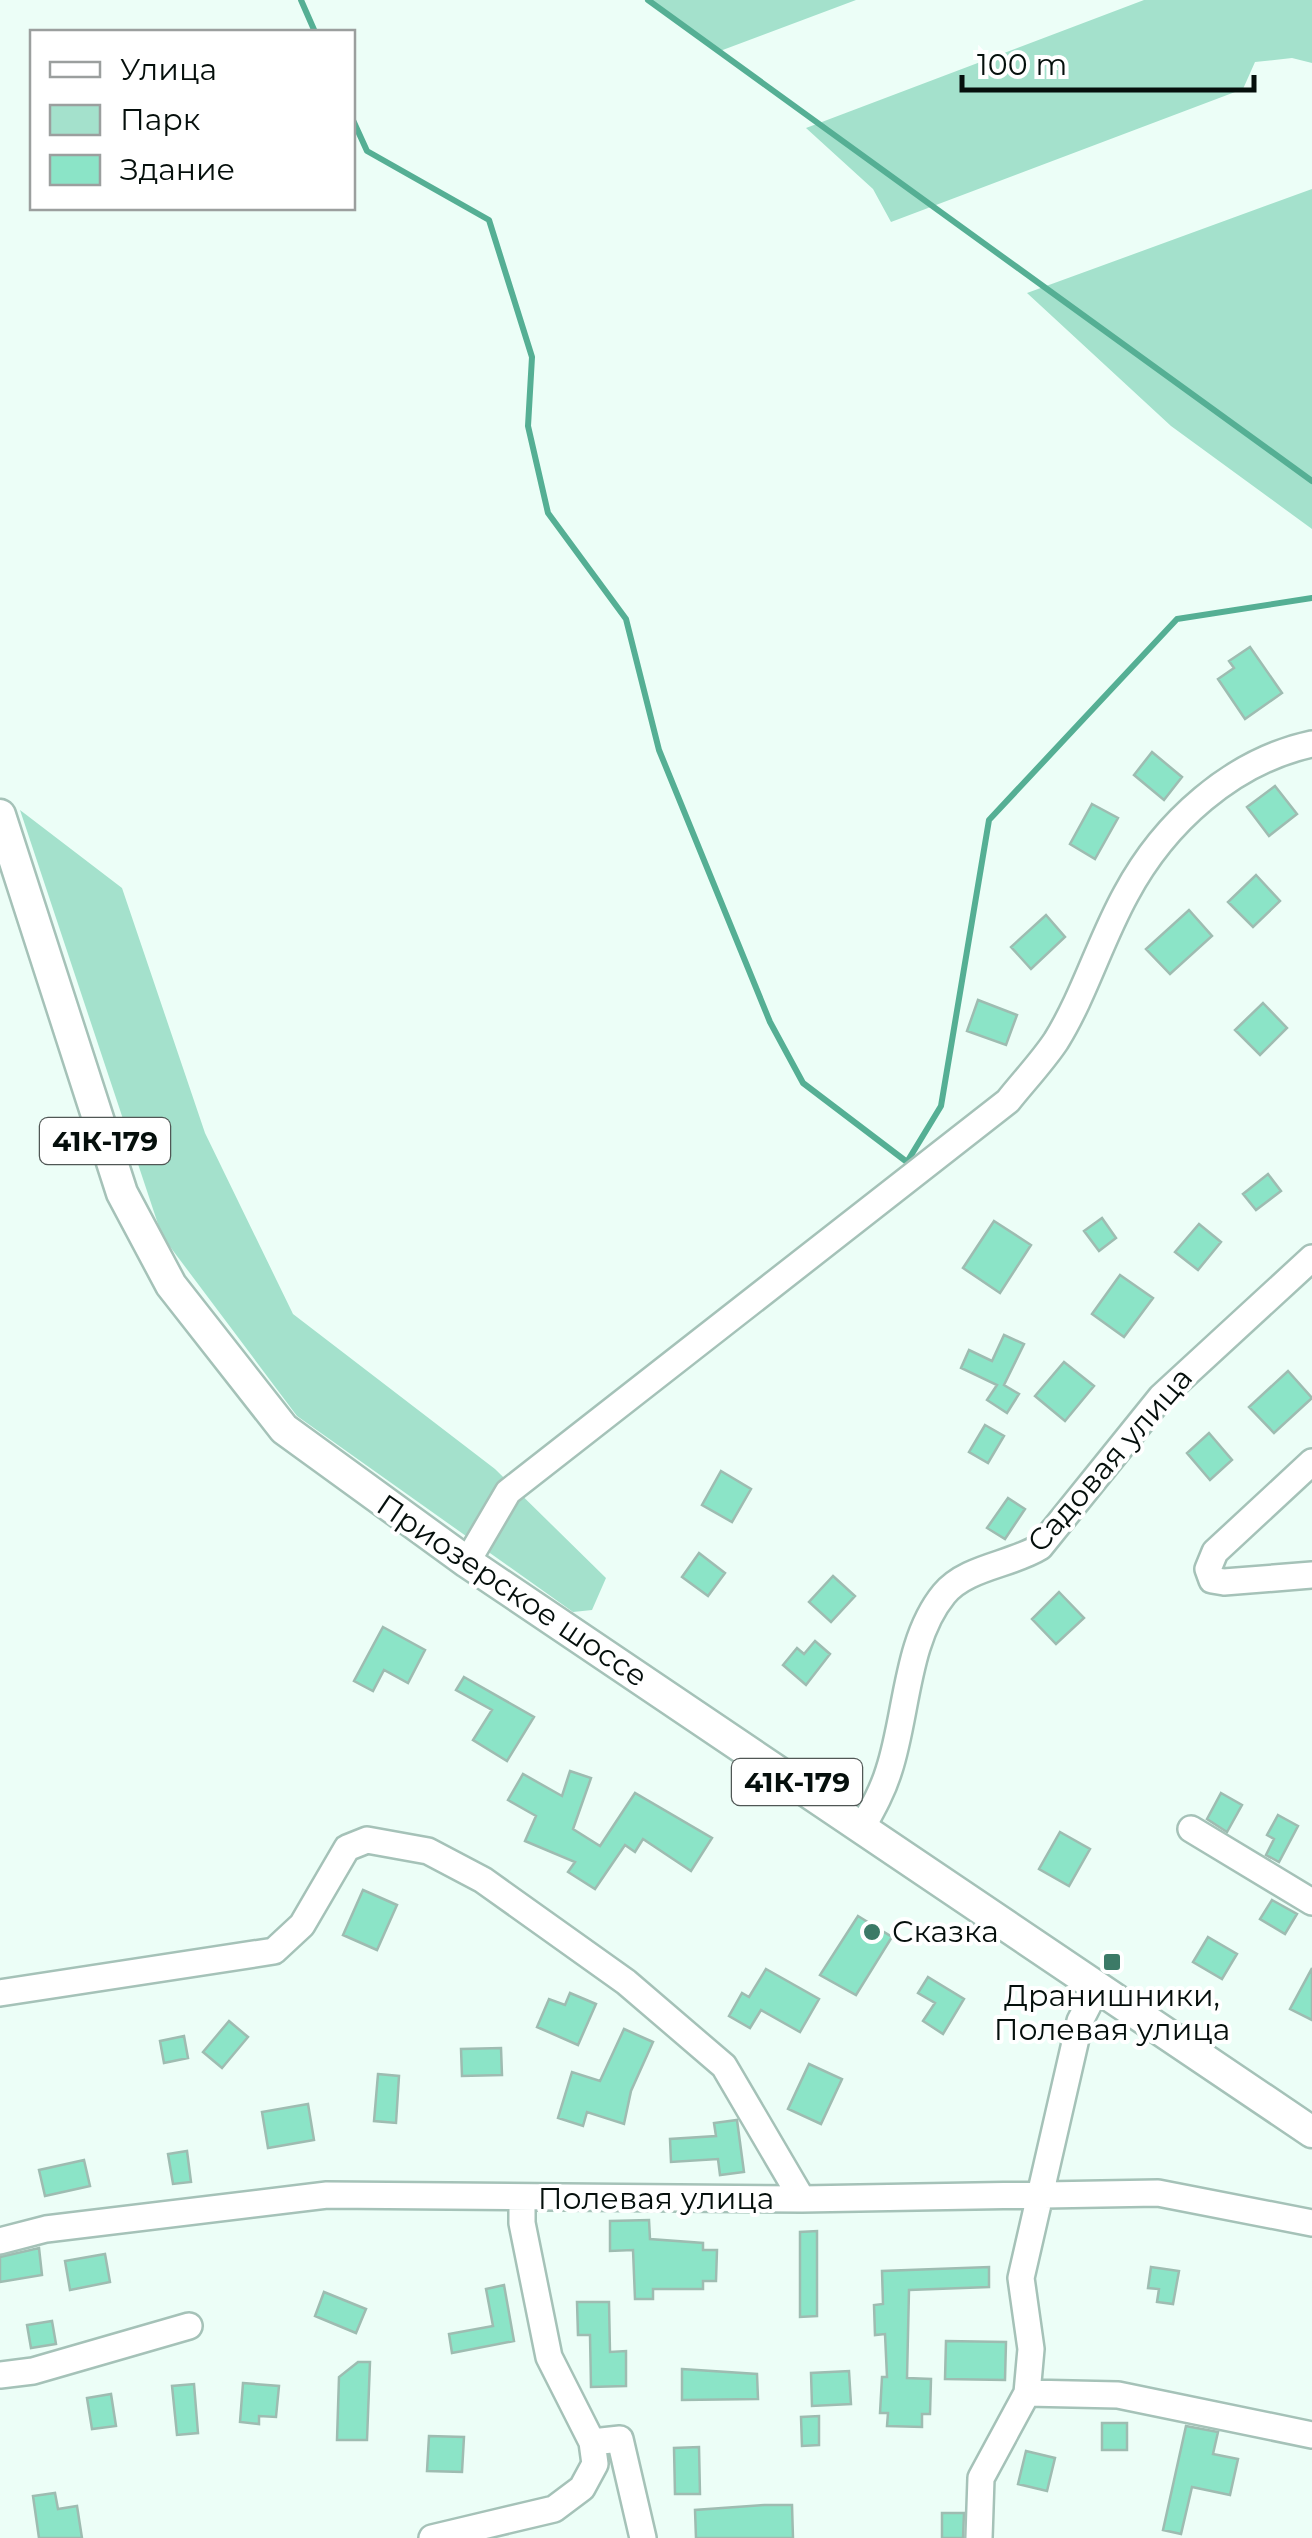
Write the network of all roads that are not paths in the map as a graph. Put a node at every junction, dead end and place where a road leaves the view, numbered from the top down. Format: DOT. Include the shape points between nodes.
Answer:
graph roads {
  1 [pos="1312,744"];
  2 [pos="0,815"];
  3 [pos="1312,1258"];
  4 [pos="1312,1462"];
  5 [pos="467,1562"];
  6 [pos="1312,1575"];
  7 [pos="863,1826"];
  8 [pos="1191,1829"];
  9 [pos="1312,1902"];
  10 [pos="1098,1986"];
  11 [pos="0,1993"];
  12 [pos="1312,2132"];
  13 [pos="1039,2194"];
  14 [pos="522,2199"];
  15 [pos="802,2199"];
  16 [pos="1312,2224"];
  17 [pos="0,2241"];
  18 [pos="189,2326"];
  19 [pos="0,2375"];
  20 [pos="1027,2393"];
  21 [pos="1312,2435"];
  22 [pos="592,2442"];
  23 [pos="432,2538"];
  24 [pos="643,2538"];
  25 [pos="979,2538"];
  1 -- 5 [label="street" via="1235,773 1173,828 1127,891 1056,1040 1008,1102 508,1492"];
  2 -- 5 [label="main road, Приозерское шоссе / 41К-179" via="122,1193 171,1285 284,1429"];
  3 -- 7 [label="street, Садовая улица" via="1160,1397 1040,1548 945,1592 914,1665 890,1769"];
  4 -- 6 [label="street" via="1214,1552 1208,1569 1212,1580 1224,1582"];
  5 -- 7 [label="main road, Приозерское шоссе / 41К-179"];
  7 -- 10 [label="main road, Приозерское шоссе / 41К-179"];
  8 -- 9 [label="street"];
  10 -- 12 [label="main road, Приозерское шоссе / 41К-179"];
  10 -- 13 [label="street" via="1080,2021"];
  11 -- 15 [label="street" via="274,1951 302,1925 347,1848 367,1840 428,1850 483,1880 626,1982 724,2066"];
  13 -- 15 [label="street, Полевая улица"];
  13 -- 16 [label="street, Полевая улица" via="1158,2193"];
  13 -- 20 [label="street" via="1020,2278 1031,2349"];
  14 -- 15 [label="street, Полевая улица"];
  14 -- 17 [label="street, Полевая улица" via="327,2195 46,2229"];
  14 -- 22 [label="street" via="549,2357"];
  18 -- 19 [label="street"];
  20 -- 21 [label="street" via="1118,2395"];
  20 -- 25 [label="street" via="980,2478"];
  22 -- 23 [label="street" via="595,2464 582,2488 554,2509"];
  22 -- 24 [label="street" via="620,2439"];
}
